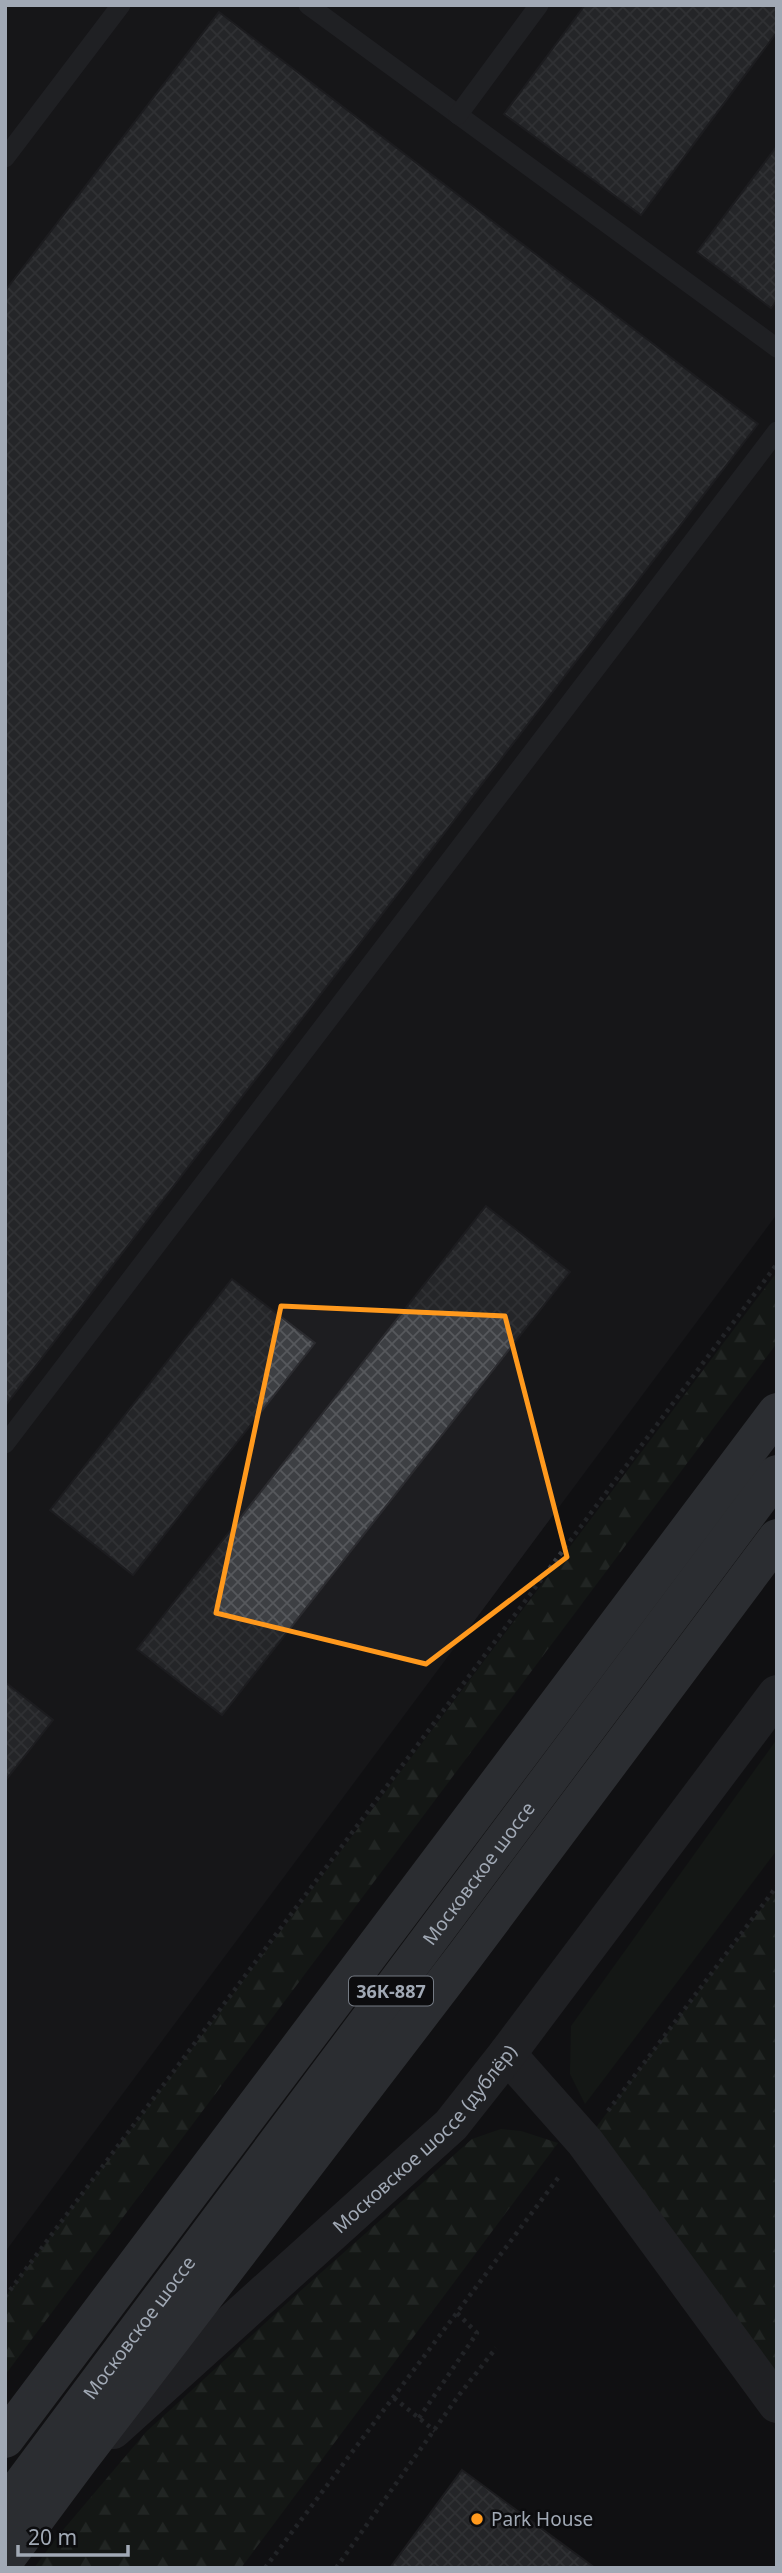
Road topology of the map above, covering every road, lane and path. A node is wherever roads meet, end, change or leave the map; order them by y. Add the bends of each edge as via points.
1 (121, 5) edge
2 (308, 5) edge
3 (540, 5) edge
4 (458, 115) junction
5 (5, 158) edge
6 (777, 348) edge
7 (777, 430) edge
8 (777, 1265) edge
9 (777, 1412) edge
10 (5, 1444) edge
11 (777, 1474) edge
12 (777, 1538) edge
13 (777, 1694) edge
14 (777, 1886) edge
15 (507, 2054) junction
16 (585, 2142) junction
17 (5, 2297) edge
18 (455, 2311) junction
19 (496, 2348) dead end
20 (394, 2398) junction
21 (777, 2404) edge
22 (419, 2418) junction
23 (435, 2431) junction
24 (5, 2439) edge
25 (80, 2459) junction
26 (5, 2507) edge
27 (5, 2522) edge
28 (5, 2560) edge
29 (265, 2568) edge
30 (336, 2568) edge

1 - 5 lane
2 - 4 lane
3 - 4 lane
4 - 6 lane
7 - 10 lane
8 - 17 path
9 - 24 main road, Московское шоссе / 36К-887
11 - 26 main road, Московское шоссе / 36К-887
12 - 25 main road, Московское шоссе / 36К-887
13 - 15 street, Московское шоссе (дублёр)
14 - 16 path
15 - 16 street
15 - 25 street, Московское шоссе (дублёр) via 451,2124
16 - 18 path
16 - 21 street
18 - 20 path
18 - 22 path via 477,2333
19 - 23 path
20 - 22 path
20 - 29 path
22 - 23 path
23 - 30 path
25 - 27 street, Московское шоссе (дублёр)
25 - 28 main road, Московское шоссе / 36К-887

